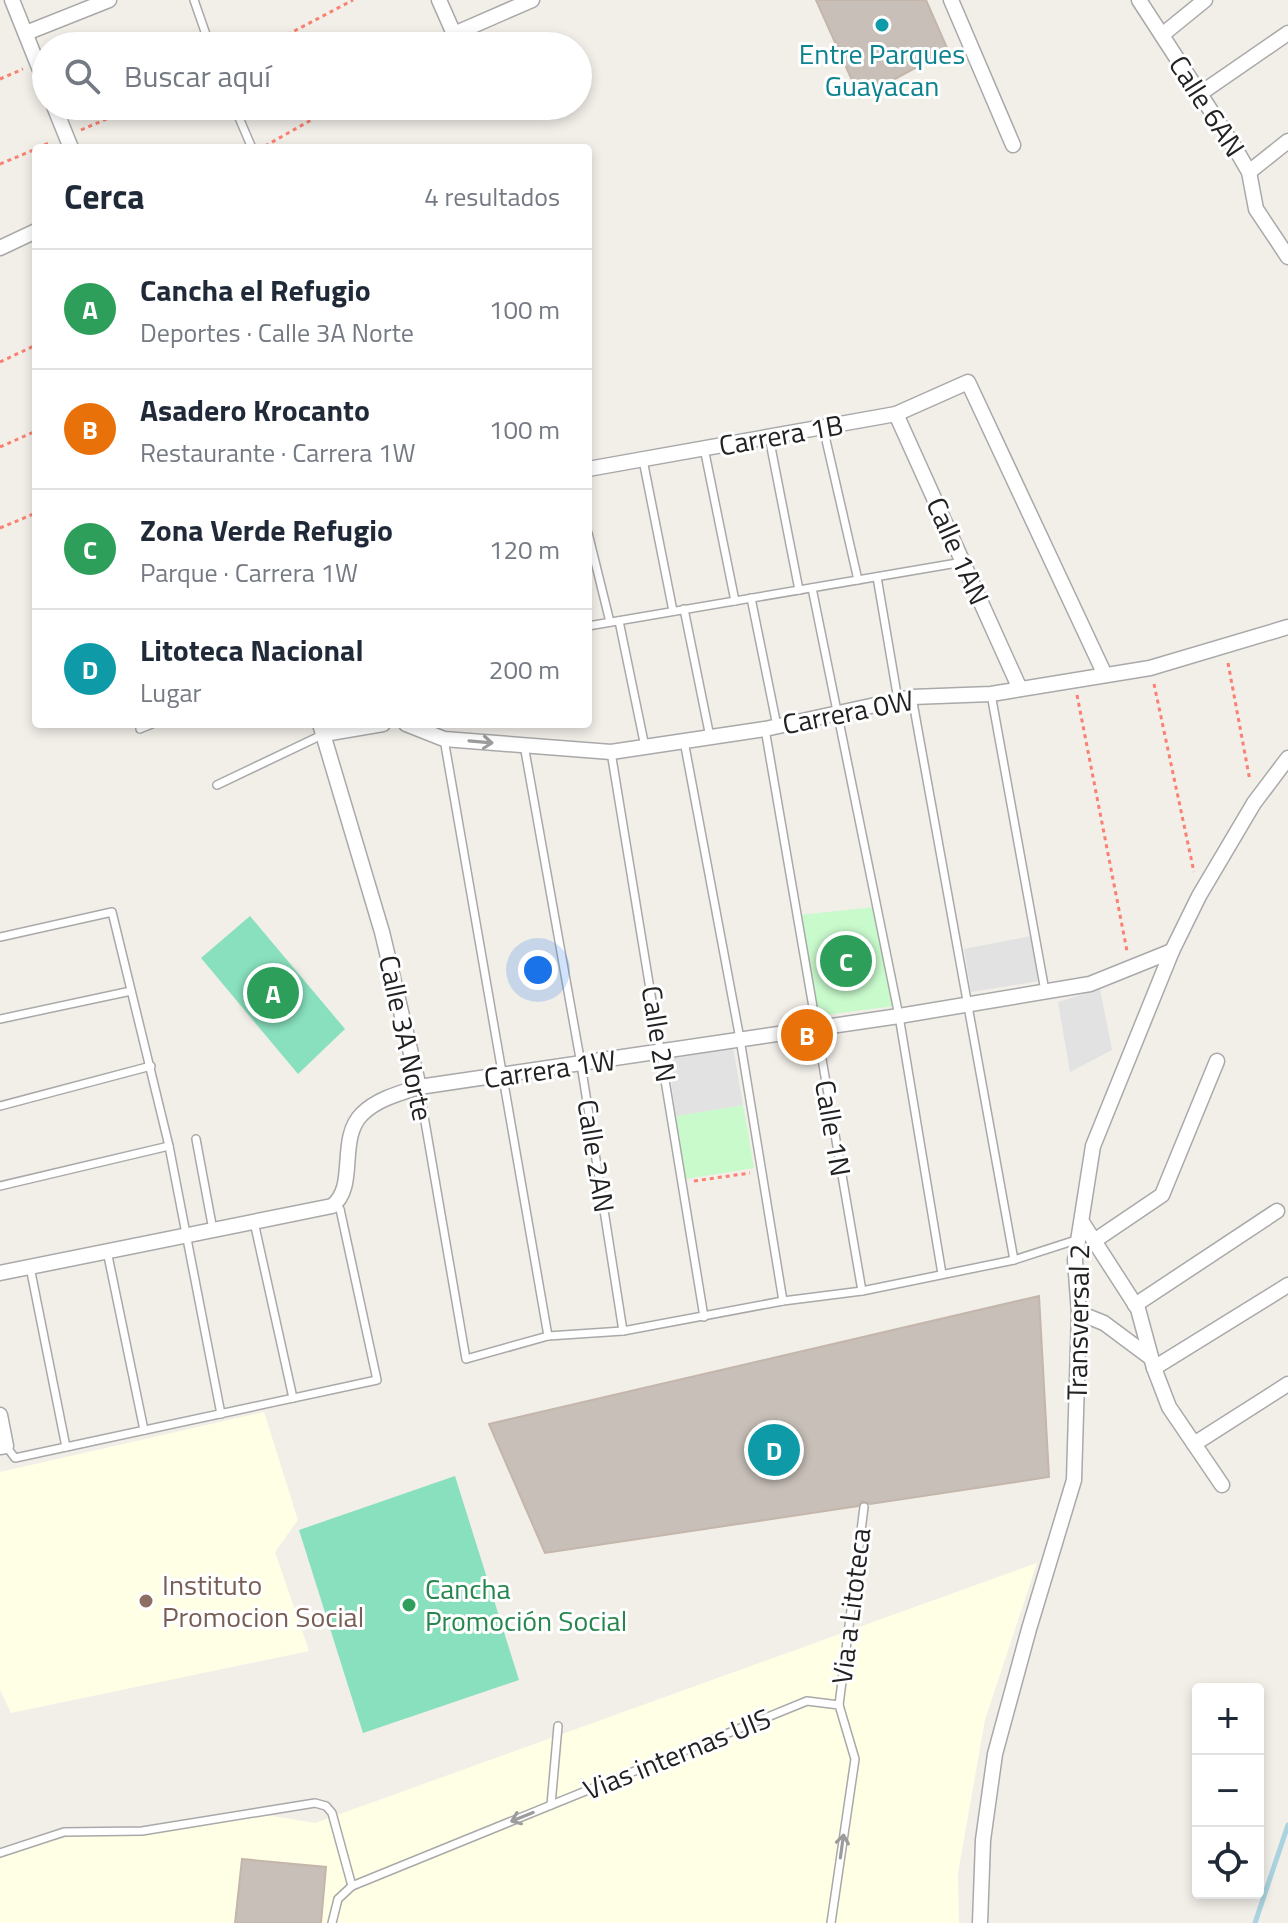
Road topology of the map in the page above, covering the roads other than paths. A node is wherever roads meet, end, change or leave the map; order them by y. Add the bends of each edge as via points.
1 (12, 0) edge
2 (109, 0) edge
3 (194, 0) edge
4 (439, 0) edge
5 (532, 0) edge
6 (951, 0) edge
7 (1139, 0) edge
8 (1205, 0) edge
9 (205, 32) edge
10 (453, 32) edge
11 (459, 32) edge
12 (26, 33) junction
13 (1288, 33) edge
14 (1162, 35) junction
15 (32, 48) edge
16 (1201, 93) junction
17 (60, 120) edge
18 (240, 120) edge
19 (1288, 141) edge
20 (69, 142) edge
21 (250, 144) edge
22 (1013, 145) dead end
23 (1249, 172) junction
24 (32, 233) edge
25 (0, 248) edge
26 (1288, 257) edge
27 (896, 414) junction
28 (823, 427) junction
29 (769, 437) junction
30 (704, 448) junction
31 (643, 459) junction
32 (592, 468) edge
33 (592, 547) edge
34 (963, 562) junction
35 (877, 577) junction
36 (858, 580) junction
37 (812, 588) junction
38 (799, 590) junction
39 (751, 598) junction
40 (735, 601) junction
41 (684, 609) junction
42 (673, 611) junction
43 (614, 621) junction
44 (592, 625) edge
45 (1288, 627) edge
46 (1105, 675) junction
47 (1020, 689) junction
48 (991, 694) junction
49 (905, 698) junction
50 (837, 712) junction
51 (416, 728) edge
52 (771, 728) junction
53 (322, 729) edge
54 (710, 737) junction
55 (444, 739) junction
56 (684, 741) junction
57 (524, 745) junction
58 (645, 747) junction
59 (611, 752) junction
60 (1288, 758) edge
61 (217, 785) dead end
62 (0, 937) edge
63 (1172, 951) junction
64 (131, 991) junction
65 (1045, 991) junction
66 (968, 1005) junction
67 (899, 1016) junction
68 (0, 1019) edge
69 (815, 1027) junction
70 (740, 1039) junction
71 (662, 1052) junction
72 (1217, 1061) dead end
73 (581, 1064) junction
74 (151, 1066) junction
75 (503, 1076) junction
76 (419, 1087) junction
77 (0, 1106) edge
78 (196, 1139) dead end
79 (169, 1146) junction
80 (0, 1186) edge
81 (332, 1206) junction
82 (1277, 1211) dead end
83 (254, 1222) junction
84 (213, 1230) junction
85 (187, 1235) junction
86 (1086, 1240) junction
87 (107, 1251) junction
88 (1014, 1260) junction
89 (30, 1267) junction
90 (1, 1271) edge
91 (942, 1274) junction
92 (1288, 1285) edge
93 (862, 1291) junction
94 (783, 1301) junction
95 (1135, 1305) junction
96 (1079, 1313) junction
97 (704, 1317) junction
98 (623, 1331) junction
99 (548, 1336) junction
100 (1153, 1363) junction
101 (1288, 1384) edge
102 (293, 1398) junction
103 (221, 1414) junction
104 (0, 1415) edge
105 (144, 1430) junction
106 (1194, 1444) junction
107 (3, 1447) edge
108 (66, 1447) junction
109 (1222, 1485) dead end
110 (864, 1507) dead end
111 (839, 1705) junction
112 (558, 1726) dead end
113 (551, 1805) junction
114 (0, 1853) edge
115 (352, 1886) junction
116 (332, 1923) edge
117 (831, 1923) edge
118 (980, 1923) edge

1 - 12 street
2 - 12 street
3 - 9 lane
4 - 10 street
5 - 11 street
6 - 22 street
7 - 14 street, Calle 6AN
8 - 14 street
12 - 15 street
13 - 16 street
14 - 16 street, Calle 6AN
16 - 23 street, Calle 6AN
17 - 20 street
18 - 21 lane
19 - 23 street
23 - 26 street, Calle 6AN via 1256,209
24 - 25 street
27 - 28 street, Carrera 1B
27 - 34 street, Calle 1AN
27 - 46 street, Carrera 1B via 968,382
28 - 29 street, Carrera 1B
28 - 36 lane
29 - 30 street, Carrera 1B
29 - 38 lane
30 - 31 street, Carrera 1B
30 - 40 lane
31 - 32 street, Carrera 1B
31 - 42 lane
33 - 43 lane
34 - 35 lane
34 - 47 street, Calle 1AN
35 - 36 lane
35 - 49 lane
36 - 37 lane
37 - 38 lane
37 - 50 lane
38 - 39 lane
39 - 40 lane
39 - 52 lane, Calle 1N
40 - 41 lane
41 - 42 lane
41 - 54 lane
42 - 43 lane
43 - 44 lane
43 - 58 lane
45 - 46 street, Carrera 0W via 1150,668
46 - 47 street, Carrera 0W
47 - 48 street, Carrera 0W
48 - 49 street, Carrera 0W
48 - 65 lane
49 - 50 street, Carrera 0W
49 - 66 lane
50 - 52 street, Carrera 0W
50 - 67 lane
51 - 55 street, Carrera 0W
52 - 54 street, Carrera 0W
52 - 69 lane, Calle 1N
53 - 61 lane
53 - 76 street, Calle 3A Norte via 382,932
54 - 56 street, Carrera 0W
55 -> 57 street, Carrera 0W
55 - 75 lane
56 - 58 street, Carrera 0W
56 - 70 lane
57 - 59 street, Carrera 0W
57 - 73 lane, Calle 2AN
58 - 59 street, Carrera 0W
59 - 71 lane, Calle 2N
60 - 63 street, Transversal 2 via 1254,803
62 - 64 lane via 112,912
63 - 65 street, Carrera 1W via 1090,984
63 - 86 street, Transversal 2 via 1093,1146 1082,1222
64 - 68 lane
64 - 74 lane
65 - 66 street, Carrera 1W
66 - 67 street, Carrera 1W
66 - 88 lane
67 - 69 street, Carrera 1W
67 - 91 lane
69 - 70 street, Carrera 1W
69 - 93 lane, Calle 1N
70 - 71 street, Carrera 1W
70 - 94 lane
71 - 73 street, Carrera 1W
71 - 97 lane, Calle 2N
72 - 86 street via 1162,1195
73 - 75 street, Carrera 1W
73 - 98 lane, Calle 2AN
74 - 77 lane
74 - 79 lane
75 - 76 street, Carrera 1W
75 - 99 lane
76 - 81 street, Carrera 1W via 377,1103 359,1117 350,1137 344,1191
76 - 99 lane, Calle 3A Norte via 466,1359
78 - 84 lane
79 - 80 lane
79 - 85 lane
81 - 83 street
81 - 102 lane via 340,1209 377,1380
82 - 95 street
83 - 84 street
83 - 102 lane
84 - 85 street
85 - 87 street
85 - 103 lane
86 - 88 lane
86 - 95 street
86 - 96 street, Transversal 2 via 1075,1260
87 - 89 street
87 - 105 lane
88 - 91 lane
89 - 90 street
89 - 108 lane
91 - 93 lane
92 - 100 street
93 - 94 lane
94 - 97 lane
95 - 100 street
96 - 100 street via 1104,1323
96 - 118 street, Transversal 2 via 1074,1480 995,1754 983,1840
97 - 98 lane
98 - 99 lane
100 - 106 street via 1169,1407
101 - 106 street
102 - 103 lane
103 - 105 lane
104 - 107 street
105 - 108 lane
106 - 109 street
107 - 108 lane via 15,1458
110 - 111 lane, Via a Litoteca
111 - 113 lane, Vias internas UIS via 807,1701
117 -> 111 lane via 855,1759
112 - 113 lane
113 -> 115 lane, Vias internas UIS
114 - 115 lane via 64,1832 142,1831 315,1803 332,1813
115 - 116 lane via 338,1899

